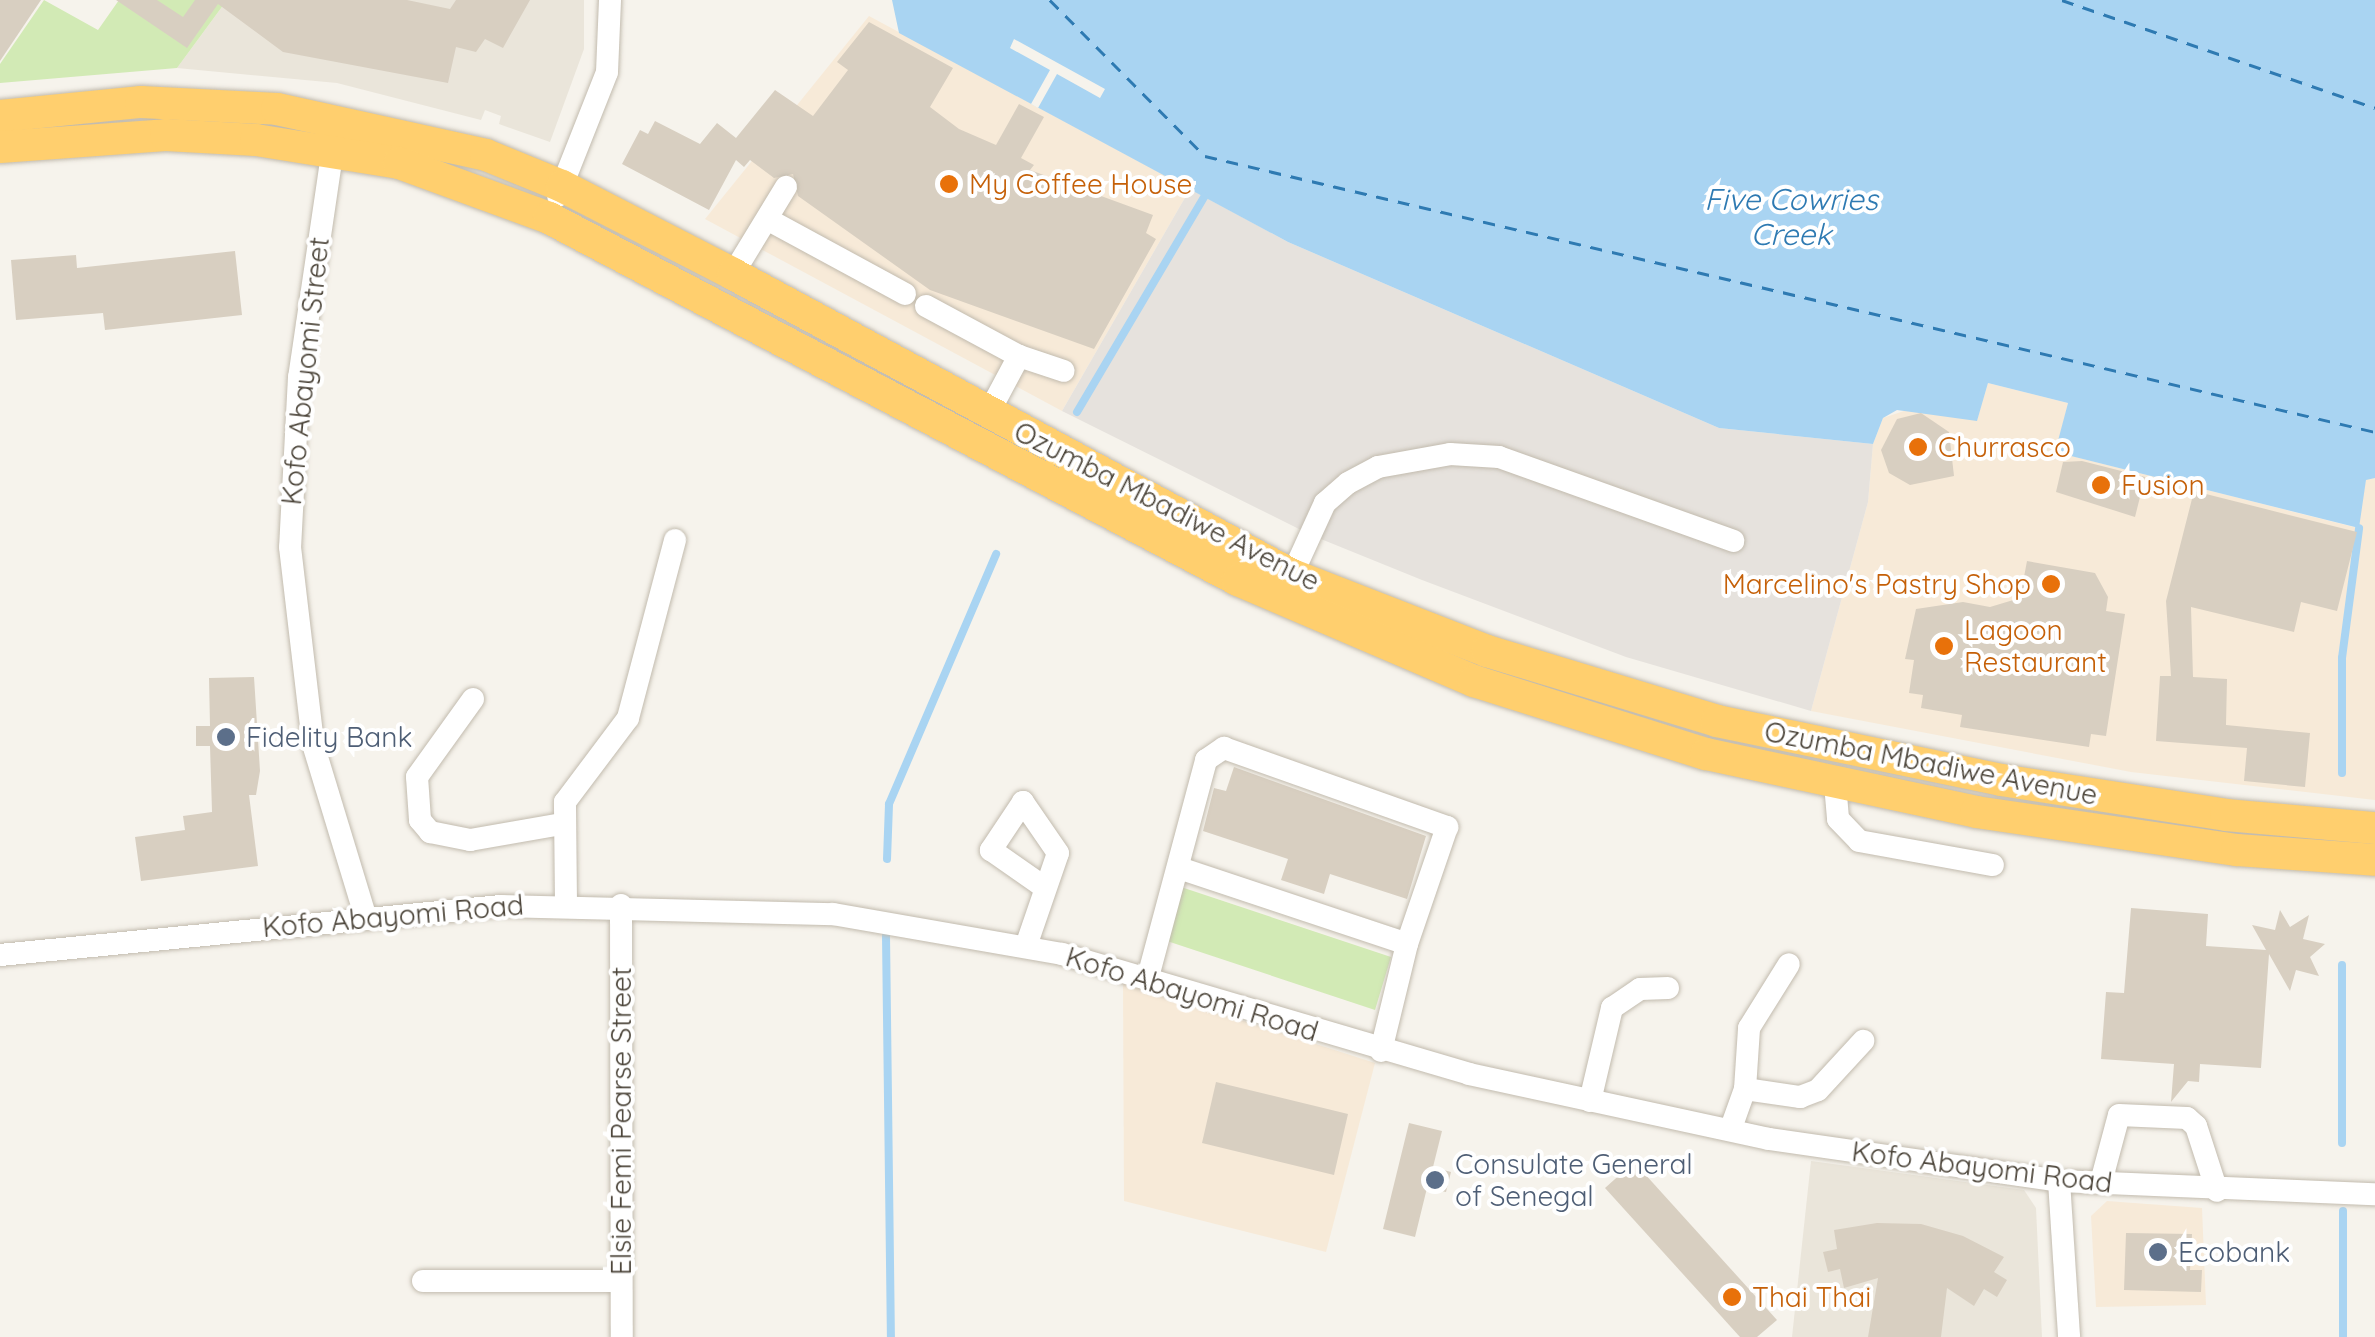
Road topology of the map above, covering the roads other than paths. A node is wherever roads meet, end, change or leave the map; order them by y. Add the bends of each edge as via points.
1 (610, 0) edge
2 (0, 116) edge
3 (335, 134) junction
4 (0, 147) edge
5 (562, 186) junction
6 (786, 187) dead end
7 (549, 218) junction
8 (766, 219) junction
9 (733, 274) junction
10 (1020, 356) junction
11 (1064, 371) dead end
12 (988, 414) junction
13 (675, 540) dead end
14 (1732, 541) dead end
15 (1292, 575) junction
16 (472, 699) dead end
17 (1835, 784) junction
18 (562, 824) junction
19 (2375, 828) edge
20 (2375, 860) edge
21 (1993, 865) dead end
22 (1179, 868) junction
23 (1044, 887) dead end
24 (566, 903) junction
25 (621, 905) junction
26 (366, 915) junction
27 (1407, 944) junction
28 (1026, 946) junction
29 (0, 955) edge
30 (1790, 964) dead end
31 (1148, 977) junction
32 (1668, 988) dead end
33 (1863, 1041) dead end
34 (1381, 1052) junction
35 (1744, 1089) junction
36 (1590, 1100) junction
37 (1731, 1128) junction
38 (2059, 1181) junction
39 (2101, 1182) junction
40 (2216, 1191) junction
41 (2375, 1194) edge
42 (423, 1281) dead end
43 (621, 1281) junction
44 (622, 1337) edge
45 (2070, 1337) edge

1 - 5 street via 607,72
2 - 3 highway, Ozumba Mbadiwe Avenue via 140,102
3 - 4 highway, Ozumba Mbadiwe Avenue via 166,135
3 - 5 highway, Ozumba Mbadiwe Avenue via 486,155
3 - 7 highway, Ozumba Mbadiwe Avenue
3 - 26 street, Kofo Abayomi Street via 299,377 290,547 313,744
5 - 7 street
5 - 9 highway, Ozumba Mbadiwe Avenue
6 - 8 street
7 - 17 highway, Ozumba Mbadiwe Avenue via 1334,626 1596,722
8 - 9 street
8 - 10 street
9 - 12 highway, Ozumba Mbadiwe Avenue
10 - 11 street
10 - 12 street
12 - 15 highway, Ozumba Mbadiwe Avenue
13 - 18 street via 628,718 576,781
14 - 15 street via 1499,457 1450,454 1378,467 1348,483 1325,503
15 - 19 highway, Ozumba Mbadiwe Avenue via 1572,681 1717,721 2108,798
16 - 18 street via 417,777 420,820 430,832 470,840
17 - 20 highway, Ozumba Mbadiwe Avenue via 2119,836
17 - 21 street via 1838,819 1859,841
18 - 24 street
22 - 27 street
22 - 27 street via 1206,760 1224,748 1447,826
22 - 31 street
23 - 28 street
24 - 25 street, Kofo Abayomi Road
24 - 26 street, Kofo Abayomi Road
25 - 28 street, Kofo Abayomi Road via 833,914
25 - 43 street, Elsie Femi Pearse Street
26 - 29 street, Kofo Abayomi Road
27 - 34 street
28 - 31 street, Kofo Abayomi Road
30 - 35 street via 1749,1028
31 - 34 street, Kofo Abayomi Road
32 - 36 street via 1640,989 1612,1008
33 - 35 street via 1818,1090 1800,1098
34 - 36 street, Kofo Abayomi Road
35 - 37 street
36 - 37 street, Kofo Abayomi Road
37 - 38 street, Kofo Abayomi Road
38 - 39 street, Kofo Abayomi Road
38 - 45 street
39 - 40 street, Kofo Abayomi Road
39 - 40 street via 2119,1115 2188,1118
40 - 41 street, Kofo Abayomi Road
42 - 43 street
43 - 44 street, Elsie Femi Pearse Street

